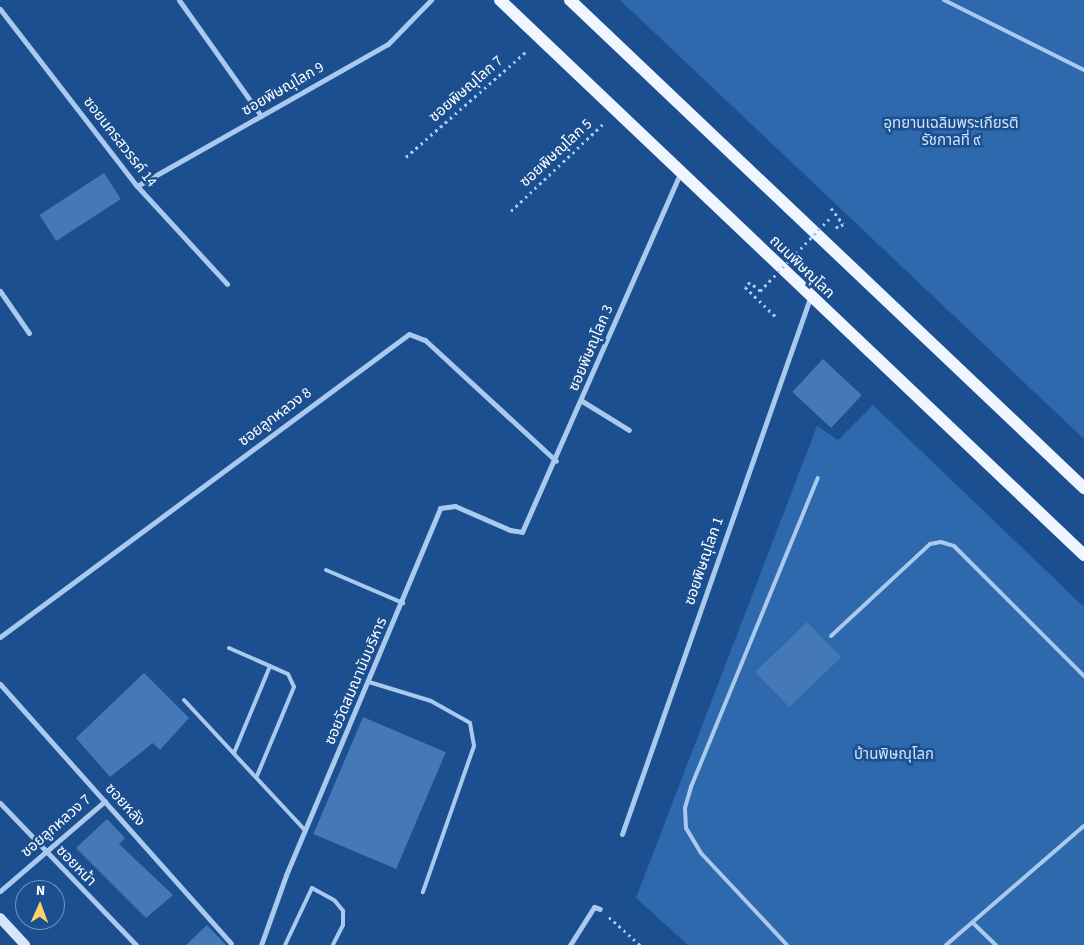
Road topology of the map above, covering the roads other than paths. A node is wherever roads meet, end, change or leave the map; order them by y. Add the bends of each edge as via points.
1 (179, 0) edge
2 (431, 0) edge
3 (500, 0) edge
4 (570, 0) edge
5 (944, 0) edge
6 (0, 9) edge
7 (1084, 70) edge
8 (261, 116) junction
9 (680, 172) junction
10 (137, 186) junction
11 (227, 284) dead end
12 (0, 290) edge
13 (810, 297) junction
14 (28, 333) dead end
15 (582, 401) junction
16 (629, 430) dead end
17 (556, 461) junction
18 (818, 478) dead end
19 (1084, 488) edge
20 (522, 532) joint
21 (1084, 555) edge
22 (326, 570) dead end
23 (403, 603) junction
24 (831, 636) dead end
25 (0, 637) edge
26 (229, 648) dead end
27 (270, 666) junction
28 (1084, 676) edge
29 (369, 682) junction
30 (0, 684) edge
31 (184, 700) dead end
32 (234, 753) junction
33 (257, 776) junction
34 (105, 800) junction
35 (0, 804) edge
36 (1084, 826) edge
37 (306, 830) junction
38 (622, 834) dead end
39 (45, 852) junction
40 (0, 891) edge
41 (423, 892) dead end
42 (600, 909) road end
43 (0, 918) edge
44 (973, 923) junction
45 (231, 942) dead end
46 (25, 945) edge
47 (136, 945) edge
48 (261, 945) edge
49 (285, 945) edge
50 (333, 945) edge
51 (570, 945) edge
52 (787, 945) edge
53 (946, 945) edge
54 (996, 945) edge

1 - 8 street
2 - 8 street, ซอยพิษณุโลก 9 via 388,44
3 - 9 main road, ถนนพิษณุโลก
4 - 19 main road
5 - 7 lane
6 - 10 street, ซอยนครสวรรค์ 14
8 - 10 street, ซอยพิษณุโลก 9
9 - 13 main road, ถนนพิษณุโลก
9 - 15 street, ซอยพิษณุโลก 3
10 - 11 street, ซอยนครสวรรค์ 14
12 - 14 street
13 - 21 main road, ถนนพิษณุโลก
13 - 38 street, ซอยพิษณุโลก 1
15 - 16 street
15 - 17 street, ซอยพิษณุโลก 3
17 - 20 street, ซอยพิษณุโลก 3
17 - 25 street, ซอยลูกหลวง 8 via 425,340 409,334
18 - 52 lane via 685,808 686,828 701,852
20 - 23 street, ซอยวัดสมณานัมบริหาร via 455,506 440,508
22 - 23 lane
23 - 29 street, ซอยวัดสมณานัมบริหาร
24 - 28 lane via 930,544 942,542 954,546
26 - 27 lane
27 - 32 lane
27 - 33 lane via 288,674 294,687
29 - 37 street, ซอยวัดสมณานัมบริหาร
29 - 41 lane via 431,701 470,723 474,746
30 - 34 street, ซอยหลัง
31 - 32 lane
32 - 33 lane
33 - 37 lane
34 - 39 street, ซอยลูกหลวง 7
34 - 45 street, ซอยหลัง
35 - 39 street, ซอยหน้า
36 - 44 lane
37 - 48 street, ซอยวัดสมณานัมบริหาร
39 - 40 street, ซอยลูกหลวง 7
39 - 47 street, ซอยหน้า
42 - 51 street via 594,907
43 - 46 street
44 - 53 lane
44 - 54 lane
49 - 50 lane via 312,888 335,901 343,911 343,925

